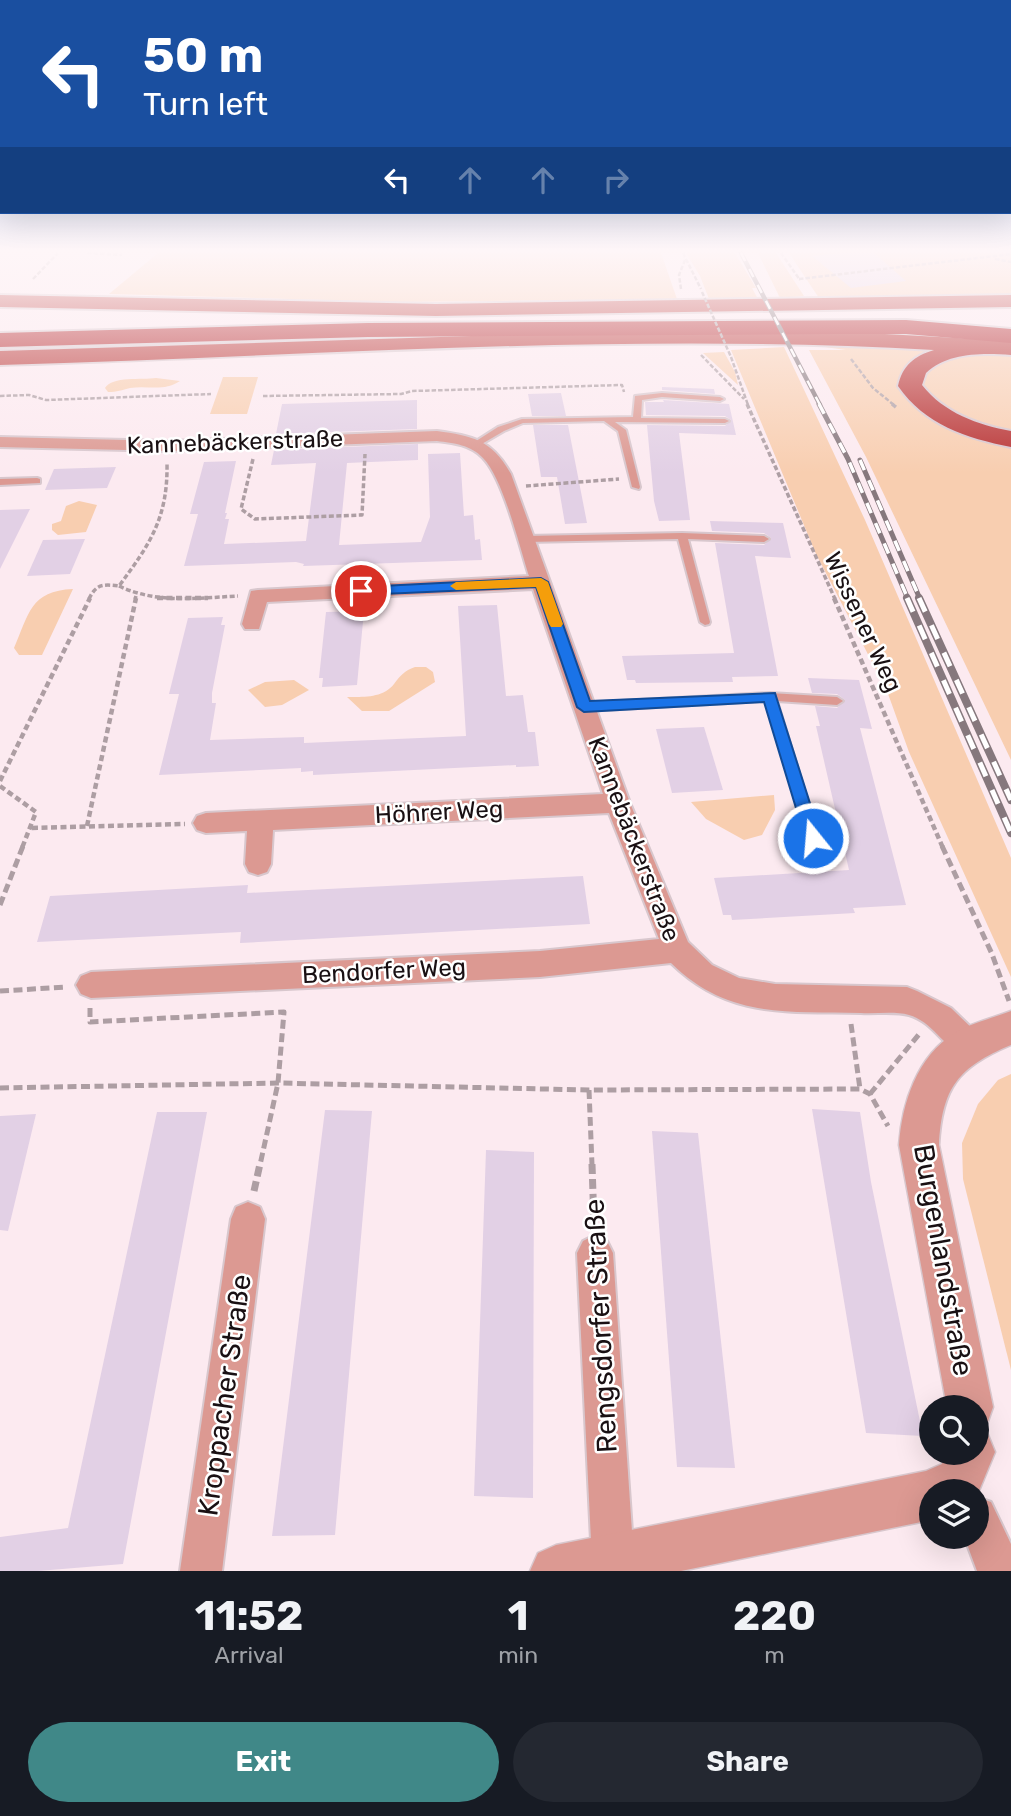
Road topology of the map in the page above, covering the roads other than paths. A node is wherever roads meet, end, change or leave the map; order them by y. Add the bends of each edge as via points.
1 (1011, 336) edge
2 (537, 339) junction
3 (23, 340) junction
4 (0, 341) edge
5 (1011, 349) edge
6 (0, 358) edge
7 (720, 399) dead end
8 (606, 419) junction
9 (634, 420) junction
10 (725, 421) dead end
11 (1011, 439) edge
12 (477, 443) junction
13 (3, 446) edge
14 (37, 481) dead end
15 (0, 482) edge
16 (635, 483) road end
17 (682, 536) junction
18 (526, 539) junction
19 (764, 539) dead end
20 (541, 582) junction
21 (705, 622) dead end
22 (252, 624) dead end
23 (770, 697) junction
24 (837, 701) dead end
25 (584, 707) junction
26 (618, 803) junction
27 (261, 820) junction
28 (206, 823) road end
29 (813, 838) dead end
30 (258, 864) dead end
31 (677, 950) junction
32 (91, 985) road end
33 (1011, 1028) edge
34 (968, 1045) junction
35 (248, 1219) road end
36 (595, 1253) road end
37 (968, 1395) edge
38 (919, 1496) edge
39 (989, 1546) edge
40 (612, 1562) junction
41 (201, 1571) edge
42 (556, 1571) edge
43 (999, 1571) edge

1 - 3 highway via 906,327 836,327 368,330
2 - 3 highway
2 - 5 highway via 869,339
2 - 6 highway
3 - 4 highway
5 - 11 highway via 940,355 920,363 910,386 926,405 957,424
7 - 9 lane via 638,398
8 - 9 lane
8 - 12 lane via 522,421
8 - 16 lane via 622,430
9 - 10 lane
12 - 13 street, Kannebäckerstraße via 437,436
12 - 18 street, Kannebäckerstraße via 500,467
14 - 15 lane
17 - 18 lane
17 - 19 lane
17 - 21 lane
18 - 20 street, Kannebäckerstraße
20 - 22 street via 258,596
20 - 25 street, Kannebäckerstraße
23 - 24 lane
23 - 25 lane
23 - 29 lane
25 - 26 street, Kannebäckerstraße
26 - 27 street, Höhrer Weg
26 - 31 street, Kannebäckerstraße
27 - 28 street, Höhrer Weg
27 - 30 street
31 - 32 street, Bendorfer Weg via 540,964
31 - 34 street, Kannebäckerstraße via 702,974 735,991 925,1006 941,1015
33 - 34 street
34 - 37 street, Burgenlandstraße via 938,1073 921,1114 919,1145
35 - 41 street, Kroppacher Straße
36 - 40 street, Rengsdorfer Straße
38 - 40 street
39 - 43 street
40 - 42 street

